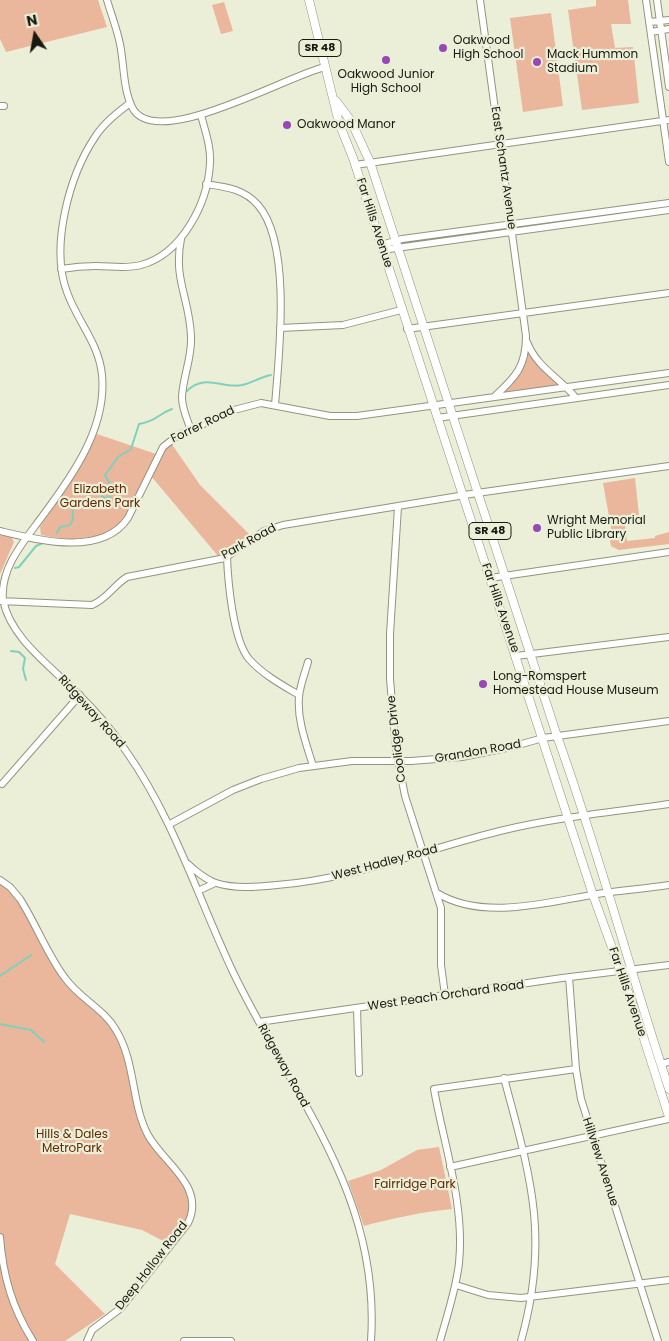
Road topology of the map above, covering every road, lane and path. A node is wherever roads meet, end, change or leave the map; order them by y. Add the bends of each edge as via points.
1 (107, 0) edge
2 (309, 0) edge
3 (480, 0) edge
4 (646, 0) edge
5 (657, 0) edge
6 (669, 20) edge
7 (660, 21) junction
8 (650, 22) junction
9 (669, 29) edge
10 (661, 30) junction
11 (651, 32) junction
12 (325, 67) junction
13 (669, 87) edge
14 (334, 97) junction
15 (130, 104) junction
16 (201, 115) junction
17 (666, 120) edge
18 (500, 144) junction
19 (370, 162) junction
20 (669, 162) edge
21 (355, 165) junction
22 (206, 184) junction
23 (669, 202) edge
24 (669, 210) edge
25 (512, 228) junction
26 (181, 238) junction
27 (396, 244) junction
28 (381, 248) junction
29 (61, 269) junction
30 (669, 293) edge
31 (401, 310) junction
32 (522, 314) junction
33 (424, 327) junction
34 (280, 328) junction
35 (407, 329) junction
36 (526, 336) junction
37 (669, 372) edge
38 (669, 385) edge
39 (567, 386) junction
40 (495, 396) junction
41 (576, 398) junction
42 (449, 404) junction
43 (275, 405) junction
44 (433, 406) junction
45 (452, 416) junction
46 (437, 418) junction
47 (191, 430) junction
48 (669, 466) edge
49 (477, 493) junction
50 (463, 496) junction
51 (398, 507) junction
52 (0, 531) edge
53 (25, 537) junction
54 (669, 552) edge
55 (226, 557) junction
56 (505, 576) junction
57 (490, 578) junction
58 (2, 601) edge
59 (669, 636) edge
60 (516, 656) junction
61 (532, 656) junction
62 (308, 662) dead end
63 (80, 695) junction
64 (299, 695) junction
65 (669, 721) edge
66 (557, 736) junction
67 (542, 738) junction
68 (397, 761) junction
69 (313, 766) junction
70 (2, 784) dead end
71 (669, 804) edge
72 (586, 816) junction
73 (569, 818) junction
74 (170, 824) junction
75 (424, 854) junction
76 (187, 863) junction
77 (0, 880) edge
78 (215, 883) junction
79 (669, 885) edge
80 (198, 891) junction
81 (437, 893) junction
82 (610, 893) junction
83 (593, 895) junction
84 (458, 903) junction
85 (442, 910) junction
86 (669, 966) edge
87 (636, 970) junction
88 (620, 971) junction
89 (569, 977) junction
90 (445, 995) junction
91 (357, 1008) junction
92 (259, 1022) junction
93 (669, 1062) edge
94 (660, 1064) junction
95 (576, 1069) junction
96 (359, 1072) dead end
97 (504, 1078) junction
98 (669, 1089) edge
99 (669, 1118) edge
100 (592, 1137) junction
101 (524, 1151) junction
102 (450, 1167) junction
103 (0, 1237) edge
104 (669, 1280) edge
105 (639, 1284) junction
106 (456, 1285) junction
107 (532, 1298) junction
108 (33, 1341) edge
109 (86, 1341) edge
110 (184, 1341) edge
111 (231, 1341) edge
112 (371, 1341) edge
113 (440, 1341) edge
114 (521, 1341) edge
115 (658, 1341) edge

1 - 15 street via 119,39
2 - 12 main road, Far Hills Avenue / SR 48
3 - 18 street, East Schantz Avenue
4 - 8 street
5 - 7 street
6 - 7 street
7 - 8 street
7 - 10 street
8 - 11 street
9 - 10 street
10 - 11 street
10 - 13 street
11 - 17 street
12 - 14 main road, Far Hills Avenue / SR 48
12 - 16 street
14 - 19 main road, Far Hills Avenue / SR 48 via 351,121
14 - 21 main road, Far Hills Avenue / SR 48 via 339,124
15 - 16 street via 136,114 151,122
15 - 29 street, Ridgeway Road via 110,119 94,138 78,172 61,234
16 - 22 street via 210,153
17 - 18 street
17 - 20 street
18 - 19 street
18 - 25 street, East Schantz Avenue
19 - 21 street
19 - 27 main road, Far Hills Avenue / SR 48
21 - 28 main road, Far Hills Avenue / SR 48
22 - 26 street via 200,203
22 - 34 street via 244,193 267,218 278,266
23 - 25 street
24 - 25 street
25 - 27 street
25 - 32 street, East Schantz Avenue
26 - 29 street via 166,252 141,265
26 - 47 street via 178,272 188,309 191,337 182,397
27 - 28 street
27 - 33 main road, Far Hills Avenue / SR 48
28 - 31 main road, Far Hills Avenue / SR 48
29 - 53 street, Ridgeway Road via 67,293 98,355 102,401 90,440 71,474
30 - 32 street
31 - 34 street via 342,326
31 - 35 main road, Far Hills Avenue / SR 48
32 - 33 street
32 - 36 street, East Schantz Avenue
33 - 35 street
33 - 42 main road, Far Hills Avenue / SR 48
34 - 43 street
35 - 44 main road, Far Hills Avenue / SR 48
36 - 39 street, East Schantz Avenue via 541,366
36 - 40 street, East Schantz Avenue via 518,373
37 - 39 street, Forrer Road
38 - 41 street
39 - 40 street, Forrer Road
39 - 41 street, East Schantz Avenue
40 - 42 street, Forrer Road
41 - 45 street
42 - 44 street, Forrer Road
42 - 45 main road, Far Hills Avenue / SR 48
43 - 44 street, Forrer Road via 344,417
43 - 47 street, Forrer Road via 247,405
44 - 46 main road, Far Hills Avenue / SR 48
45 - 46 street
45 - 49 main road, Far Hills Avenue / SR 48
46 - 50 main road, Far Hills Avenue / SR 48
47 - 53 street, Forrer Road via 176,436 163,447 119,530 106,536 72,542
48 - 49 street, Park Road
49 - 50 street, Park Road
49 - 56 main road, Far Hills Avenue / SR 48
50 - 51 street, Park Road
50 - 57 main road, Far Hills Avenue / SR 48
51 - 55 street, Park Road via 273,527
51 - 68 street, Coolidge Drive via 390,634
52 - 53 street, Forrer Road
53 - 58 street, Ridgeway Road via 6,571
54 - 56 street
55 - 58 street, Park Road via 135,574 122,580 104,599 92,605
55 - 64 street via 235,623 244,652 254,665
56 - 57 street
56 - 61 main road, Far Hills Avenue / SR 48
57 - 60 main road, Far Hills Avenue / SR 48
58 - 63 street, Ridgeway Road via 10,620 30,648
59 - 61 street
60 - 61 street
60 - 67 main road, Far Hills Avenue / SR 48
61 - 66 main road, Far Hills Avenue / SR 48
62 - 64 street
63 - 70 street
63 - 74 street, Ridgeway Road via 126,750
64 - 69 street via 301,724
65 - 66 street, Grandon Road
66 - 67 street, Grandon Road
66 - 72 main road, Far Hills Avenue / SR 48
67 - 68 street, Grandon Road via 462,757
67 - 73 main road, Far Hills Avenue / SR 48
68 - 69 street, Grandon Road via 352,761
68 - 75 street, Coolidge Drive
69 - 74 street, Grandon Road via 280,772 242,786
71 - 72 street, West Hadley Road
72 - 73 street, West Hadley Road
72 - 82 main road, Far Hills Avenue / SR 48
73 - 75 street, West Hadley Road via 498,832
73 - 83 main road, Far Hills Avenue / SR 48
74 - 76 street, Ridgeway Road
75 - 78 street, West Hadley Road via 306,882 250,887
75 - 81 street, Coolidge Drive
76 - 78 street, West Hadley Road
76 - 80 street, Ridgeway Road
77 - 109 street, Deep Hollow Road via 20,899 65,979 115,1027 128,1056 144,1127 154,1145 184,1180 192,1200 191,1216 183,1229 120,1308 92,1330
78 - 80 street
79 - 82 street
80 - 92 street, Ridgeway Road
81 - 84 street
81 - 85 street, Coolidge Drive
82 - 83 street
82 - 87 main road, Far Hills Avenue / SR 48
83 - 84 street via 510,906
83 - 88 main road, Far Hills Avenue / SR 48
84 - 85 street
85 - 90 street, Coolidge Drive via 441,966
86 - 87 street, West Peach Orchard Road
87 - 88 street, West Peach Orchard Road
87 - 94 main road, Far Hills Avenue / SR 48
88 - 89 street, West Peach Orchard Road
88 - 99 main road, Far Hills Avenue / SR 48
89 - 90 street, West Peach Orchard Road
89 - 95 street, Hillview Avenue
90 - 91 street, West Peach Orchard Road
91 - 92 street, West Peach Orchard Road
91 - 96 street
92 - 112 street, Ridgeway Road via 326,1143 350,1195 368,1264
93 - 94 street
94 - 98 main road, Far Hills Avenue / SR 48
95 - 97 street
95 - 100 street, Hillview Avenue
97 - 101 street
97 - 102 street via 434,1089
99 - 100 street
100 - 101 street
100 - 105 street, Hillview Avenue
101 - 102 street
101 - 107 street via 532,1184 537,1237
102 - 106 street via 460,1224
103 - 108 street via 6,1285
104 - 105 street
105 - 107 street
105 - 115 street, Hillview Avenue
106 - 107 street via 488,1295
106 - 113 street
107 - 114 street
110 - 111 street

